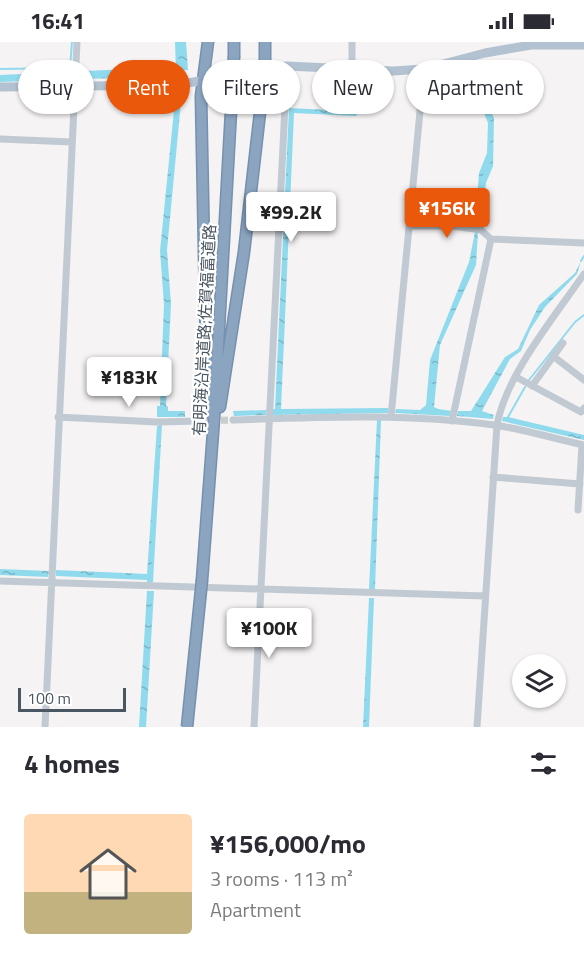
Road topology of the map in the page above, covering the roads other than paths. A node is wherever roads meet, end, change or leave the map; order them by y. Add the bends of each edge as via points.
1 (77, 42) edge
2 (208, 42) edge
3 (234, 42) edge
4 (265, 42) edge
5 (352, 42) edge
6 (584, 45) edge
7 (76, 60) edge
8 (205, 60) edge
9 (266, 60) edge
10 (352, 60) edge
11 (458, 60) edge
12 (202, 80) edge
13 (94, 84) edge
14 (18, 86) edge
15 (0, 87) edge
16 (73, 114) edge
17 (203, 114) edge
18 (261, 114) edge
19 (285, 114) edge
20 (420, 114) edge
21 (0, 139) edge
22 (72, 142) junction
23 (410, 226) junction
24 (491, 239) junction
25 (584, 243) edge
26 (584, 274) edge
27 (563, 343) dead end
28 (553, 356) junction
29 (516, 377) junction
30 (584, 380) edge
31 (532, 386) junction
32 (584, 408) edge
33 (58, 417) junction
34 (391, 417) junction
35 (270, 418) junction
36 (214, 419) junction
37 (233, 420) tunnel mouth
38 (200, 421) tunnel mouth
39 (452, 421) junction
40 (497, 425) junction
41 (583, 445) edge
42 (493, 477) junction
43 (580, 484) junction
44 (578, 510) dead end
45 (0, 581) edge
46 (52, 581) junction
47 (260, 590) junction
48 (485, 596) junction
49 (45, 727) edge
50 (188, 727) edge
51 (254, 727) edge
52 (477, 727) edge

1 - 7 street
2 - 8 highway
3 - 36 highway, 有明海沿岸道路;佐賀福富道路, bridge
4 - 9 highway
5 - 10 street
6 - 11 main road via 531,45
12 - 13 main road via 148,87
14 - 15 main road
16 - 22 street
17 - 36 highway via 207,404
18 - 36 highway via 222,403
19 - 35 street
20 - 23 street
21 - 22 street
22 - 33 street
23 - 24 street via 481,230
23 - 34 street
24 - 25 street
24 - 39 street
26 - 29 street
27 - 28 street
28 - 30 street
28 - 31 street
29 - 31 street
29 - 40 street
31 - 32 street via 581,412
33 - 38 street
33 - 46 street
34 - 35 street
34 - 39 street
35 - 37 street
35 - 47 street
36 - 50 highway, 有明海沿岸道路;佐賀福富道路, bridge
39 - 40 street
40 - 41 street
40 - 42 street
41 - 43 street
42 - 43 street
42 - 48 street
43 - 44 street
45 - 46 street
46 - 47 street
46 - 49 street
47 - 48 street
47 - 51 street
48 - 52 street

